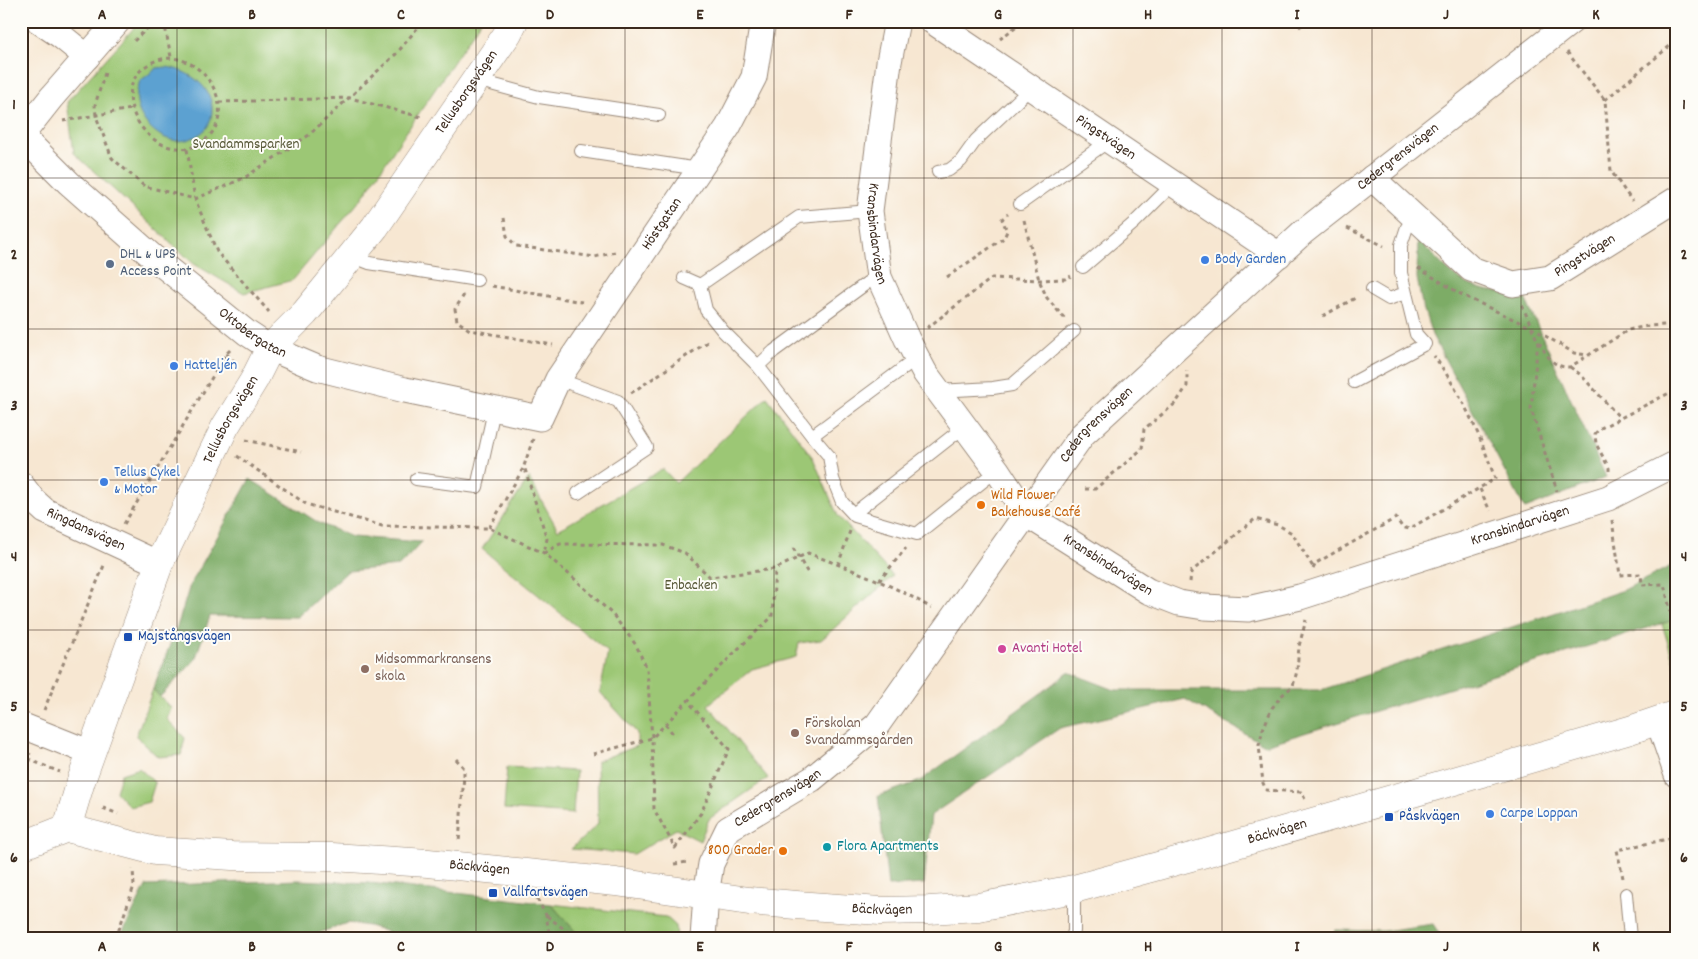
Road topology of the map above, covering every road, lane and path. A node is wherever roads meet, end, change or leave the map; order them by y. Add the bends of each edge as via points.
1 (39, 21) edge
2 (118, 21) edge
3 (155, 21) edge
4 (164, 21) edge
5 (423, 21) edge
6 (514, 21) edge
7 (763, 21) edge
8 (897, 21) edge
9 (932, 21) edge
10 (1022, 21) edge
11 (1307, 21) edge
12 (1299, 27) dead end
13 (1563, 28) edge
14 (1677, 40) edge
15 (133, 42) dead end
16 (994, 44) dead end
17 (87, 56) junction
18 (170, 57) junction
19 (110, 67) dead end
20 (476, 80) junction
21 (1031, 88) junction
22 (350, 98) junction
23 (1605, 100) junction
24 (219, 102) junction
25 (131, 109) junction
26 (659, 115) dead end
27 (96, 116) junction
28 (426, 118) dead end
29 (70, 120) dead end
30 (22, 136) edge
31 (1110, 140) junction
32 (187, 149) junction
33 (580, 152) dead end
34 (700, 170) junction
35 (938, 172) dead end
36 (1372, 178) junction
37 (1174, 184) junction
38 (1622, 188) dead end
39 (194, 198) junction
40 (1677, 199) edge
41 (1020, 204) junction
42 (870, 211) junction
43 (504, 218) dead end
44 (1346, 227) dead end
45 (1408, 227) dead end
46 (1279, 255) junction
47 (351, 256) junction
48 (1401, 256) junction
49 (637, 262) junction
50 (1083, 268) joint
51 (879, 277) junction
52 (947, 277) dead end
53 (684, 278) dead end
54 (477, 280) junction
55 (1039, 280) junction
56 (1513, 284) junction
57 (700, 285) junction
58 (1372, 289) dead end
59 (1405, 293) junction
60 (589, 303) dead end
61 (269, 312) dead end
62 (1677, 324) edge
63 (1532, 328) junction
64 (723, 331) junction
65 (1074, 331) joint
66 (1538, 342) junction
67 (1425, 344) junction
68 (270, 348) junction
69 (912, 349) junction
70 (578, 350) junction
71 (226, 354) dead end
72 (1587, 355) junction
73 (758, 366) junction
74 (1188, 366) dead end
75 (1570, 366) junction
76 (558, 379) junction
77 (1354, 382) dead end
78 (1677, 389) edge
79 (938, 391) junction
80 (618, 402) junction
81 (494, 410) junction
82 (540, 418) junction
83 (1620, 418) junction
84 (964, 427) junction
85 (248, 432) dead end
86 (812, 436) junction
87 (240, 447) dead end
88 (301, 452) dead end
89 (236, 455) junction
90 (232, 463) dead end
91 (1677, 463) edge
92 (524, 466) junction
93 (996, 470) junction
94 (416, 479) dead end
95 (21, 484) edge
96 (1085, 488) dead end
97 (578, 494) dead end
98 (1608, 498) junction
99 (1565, 513) junction
100 (1026, 514) junction
101 (855, 516) junction
102 (489, 528) junction
103 (917, 534) junction
104 (114, 542) junction
105 (793, 548) dead end
106 (544, 553) junction
107 (798, 558) junction
108 (159, 564) junction
109 (838, 564) junction
110 (775, 569) junction
111 (809, 575) dead end
112 (879, 581) junction
113 (1187, 604) junction
114 (1306, 619) dead end
115 (950, 621) junction
116 (1677, 638) edge
117 (59, 677) dead end
118 (688, 701) junction
119 (1668, 717) edge
120 (665, 724) junction
121 (21, 725) edge
122 (675, 736) dead end
123 (652, 738) junction
124 (91, 753) junction
125 (593, 754) dead end
126 (456, 759) dead end
127 (1677, 775) edge
128 (100, 801) dead end
129 (102, 808) dead end
130 (1310, 823) junction
131 (67, 828) junction
132 (1677, 837) edge
133 (21, 846) edge
134 (459, 850) dead end
135 (133, 861) dead end
136 (1074, 889) junction
137 (1626, 894) joint
138 (706, 895) junction
139 (536, 898) dead end
140 (546, 915) junction
141 (116, 938) edge
142 (550, 938) edge
143 (576, 938) edge
144 (703, 938) edge
145 (1072, 938) edge
146 (1630, 938) edge

1 - 17 street
2 - 17 street
3 - 15 path
4 - 18 path
5 - 22 path via 397,53
6 - 20 street, Tellusborgsvägen
7 - 34 street, Höstgatan via 754,76 728,127
8 - 42 street, Kransbindarvägen
9 - 21 street, Pingstvägen
10 - 16 path
11 - 12 path
13 - 23 path
13 - 36 street, Cedergrensvägen
14 - 23 path
17 - 30 street
18 - 24 path via 196,67 210,80
18 - 25 path via 146,67 136,76
19 - 27 path via 95,105
20 - 26 lane via 539,97
20 - 47 street, Tellusborgsvägen via 375,227
21 - 31 street, Pingstvägen
21 - 35 lane via 976,140 961,162 949,170
22 - 24 path
22 - 28 path
22 - 39 path via 309,135 244,178
23 - 38 path via 1610,171
24 - 32 path via 219,117 214,127 207,137
25 - 27 path
25 - 32 path via 140,127 151,138 165,146
27 - 29 path
27 - 39 path via 112,158 144,186
30 - 68 street, Oktobergatan via 69,183 154,258
31 - 37 street, Pingstvägen
31 - 41 lane
32 - 39 path
33 - 34 lane
34 - 49 street, Höstgatan
36 - 46 street, Cedergrensvägen
36 - 56 street, Pingstvägen via 1471,269
37 - 46 street, Pingstvägen
37 - 50 lane
39 - 61 path via 217,252
40 - 56 street, Pingstvägen via 1550,278
41 - 52 path via 1002,219 1008,231 1004,238
41 - 55 path
42 - 51 street, Kransbindarvägen
42 - 57 lane via 799,217
43 - 49 path via 508,236 516,246 595,257 622,251
44 - 48 path
45 - 48 lane via 1401,245
46 - 100 street, Cedergrensvägen via 1083,434
47 - 54 lane via 369,263
47 - 68 street, Tellusborgsvägen via 305,313
48 - 59 lane
48 - 63 path via 1464,296
49 - 70 street, Höstgatan
50 - 55 path via 1066,279
51 - 69 street, Kransbindarvägen
51 - 73 lane via 782,345
53 - 57 lane
54 - 60 path via 491,286
54 - 70 path via 455,309 457,321 470,330
55 - 65 path via 1048,298
55 - 69 path via 992,278 931,325
56 - 63 path
57 - 64 lane via 706,310
58 - 59 lane via 1389,299
59 - 67 lane via 1416,334
62 - 72 path via 1628,330
63 - 66 path
63 - 72 path via 1574,353
64 - 73 lane
64 - 80 path
65 - 79 lane via 1012,385
66 - 75 path via 1551,360 1561,367
66 - 99 path via 1531,409
67 - 77 lane
67 - 113 path via 1444,369 1463,404 1495,479 1408,529 1402,527 1396,518 1313,567 1292,533 1255,518 1191,572
68 - 81 street, Oktobergatan via 317,368
68 - 108 street, Tellusborgsvägen via 225,427
69 - 79 street, Kransbindarvägen
69 - 86 lane
70 - 76 street, Höstgatan
71 - 104 path
72 - 75 path
73 - 86 lane
74 - 96 path via 1187,386 1176,403 1144,429 1142,449 1095,489
75 - 83 path
76 - 80 lane
76 - 82 street, Höstgatan
78 - 83 path
79 - 84 street, Kransbindarvägen
80 - 97 lane via 647,447
81 - 82 street, Oktobergatan
81 - 94 lane via 477,487
82 - 92 path
83 - 98 path via 1595,434 1596,444 1609,468
84 - 93 street, Kransbindarvägen
84 - 101 lane via 857,511
85 - 88 path via 243,439
86 - 101 lane via 829,456 842,502
87 - 89 path
89 - 90 path
89 - 102 path via 306,504 382,526
91 - 98 street, Kransbindarvägen
92 - 102 path
92 - 106 path via 547,539
93 - 100 street, Kransbindarvägen
93 - 103 lane
95 - 104 street, Ringdansvägen via 45,511
98 - 99 street, Kransbindarvägen
98 - 116 path via 1620,575 1641,574 1642,585 1664,584
99 - 113 street, Kransbindarvägen via 1300,597 1248,609
100 - 113 street, Kransbindarvägen via 1148,591
100 - 115 street, Cedergrensvägen
101 - 103 lane
101 - 109 path
102 - 106 path
103 - 112 path
104 - 108 street, Ringdansvägen
104 - 117 path
105 - 107 path
106 - 110 path via 560,544 663,545 685,553 710,577
106 - 123 path via 613,615 636,645 647,669
107 - 109 path via 808,552
107 - 110 path
107 - 111 path
108 - 124 street, Tellusborgsvägen
109 - 112 path
110 - 118 path via 772,617
112 - 115 path via 913,597
114 - 130 path via 1293,686 1272,708 1259,745 1266,790 1301,792
115 - 138 street, Cedergrensvägen via 877,725 812,779 728,829 711,864
118 - 120 path
118 - 123 path via 729,748 701,813 675,848 654,809
119 - 127 street
119 - 130 street, Bäckvägen
120 - 122 path
120 - 123 path
121 - 124 street
123 - 125 path
124 - 131 street, Tellusborgsvägen
126 - 134 path via 464,768
128 - 129 path
130 - 136 street, Bäckvägen
131 - 133 street
131 - 138 street, Bäckvägen via 155,851 428,864 616,882
132 - 137 path via 1617,850
135 - 141 path via 134,886
136 - 138 street, Bäckvägen via 978,907 880,911
136 - 145 lane
137 - 146 lane
138 - 144 street
139 - 140 path
140 - 142 path
140 - 143 path

